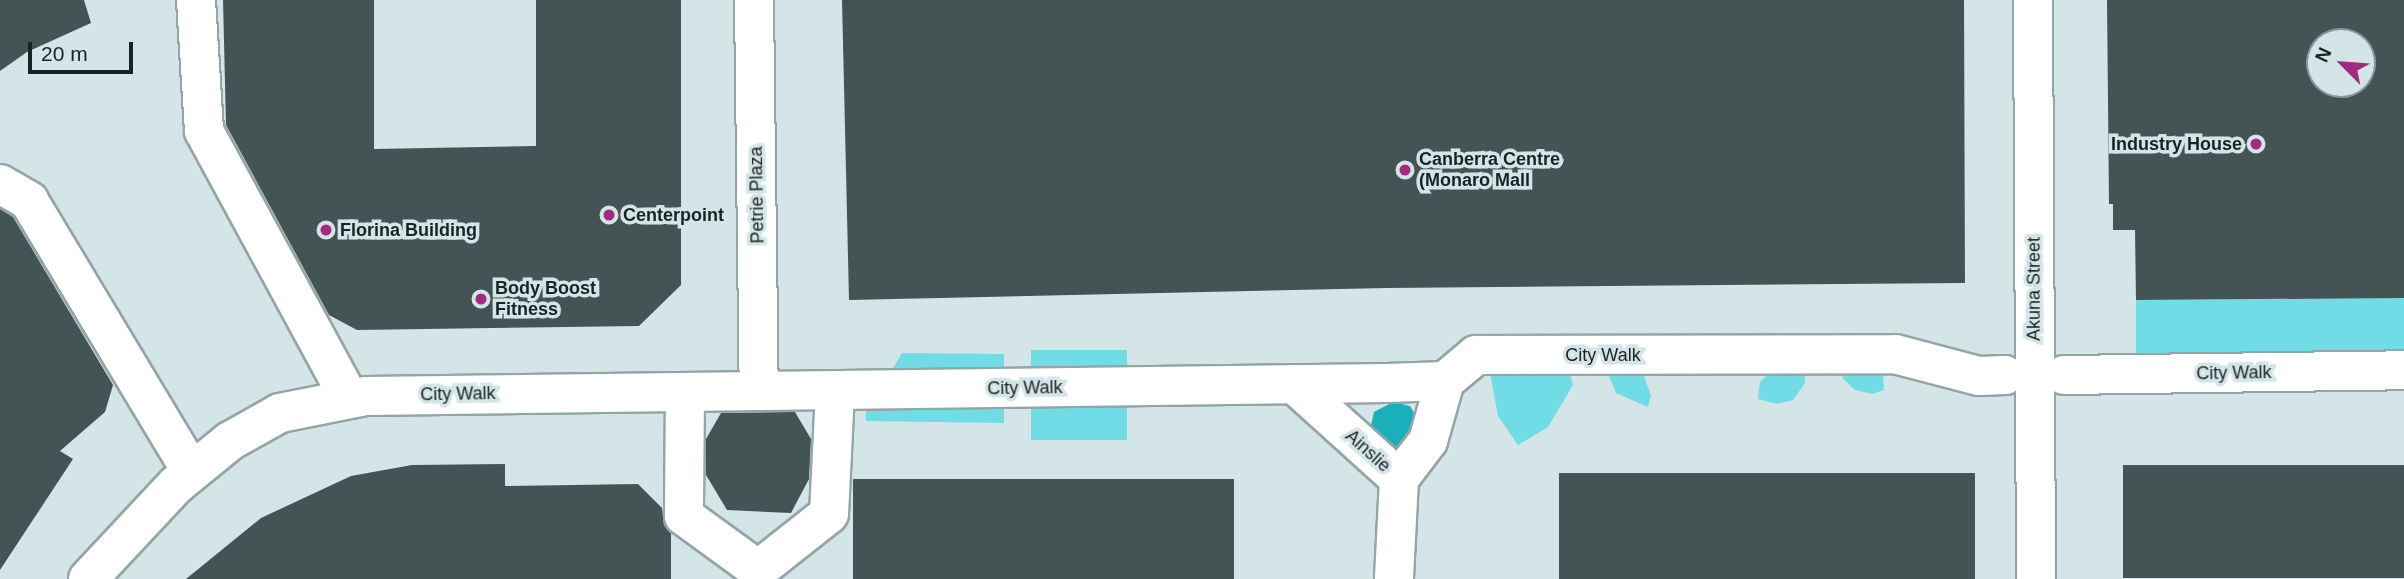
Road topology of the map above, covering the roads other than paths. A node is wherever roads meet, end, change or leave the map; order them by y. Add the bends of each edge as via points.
1 (196, 0) edge
2 (754, 0) edge
3 (2033, 0) edge
4 (0, 184) edge
5 (2404, 370) edge
6 (2005, 375) dead end
7 (2064, 375) dead end
8 (1445, 381) junction
9 (1294, 384) junction
10 (835, 390) junction
11 (760, 391) junction
12 (685, 392) junction
13 (349, 398) junction
14 (192, 472) junction
15 (1399, 479) junction
16 (758, 574) edge
17 (92, 576) edge
18 (1394, 579) edge
19 (2036, 579) edge

1 - 13 street via 204,131
2 - 11 street, Petrie Plaza
3 - 19 street, Akuna Street
4 - 14 street via 29,201
5 - 7 street, City Walk
6 - 8 street, City Walk via 1979,376 1895,354 1476,355
8 - 9 street, City Walk
8 - 15 street via 1429,441
9 - 10 street, City Walk
9 - 15 street, Ainslie
10 - 11 street, City Walk
10 - 16 street via 829,514
11 - 12 street, City Walk
12 - 13 street, City Walk
12 - 16 street via 684,516
13 - 14 street, City Walk via 280,413 230,441
14 - 17 street, City Walk
15 - 18 street, Ainslie

